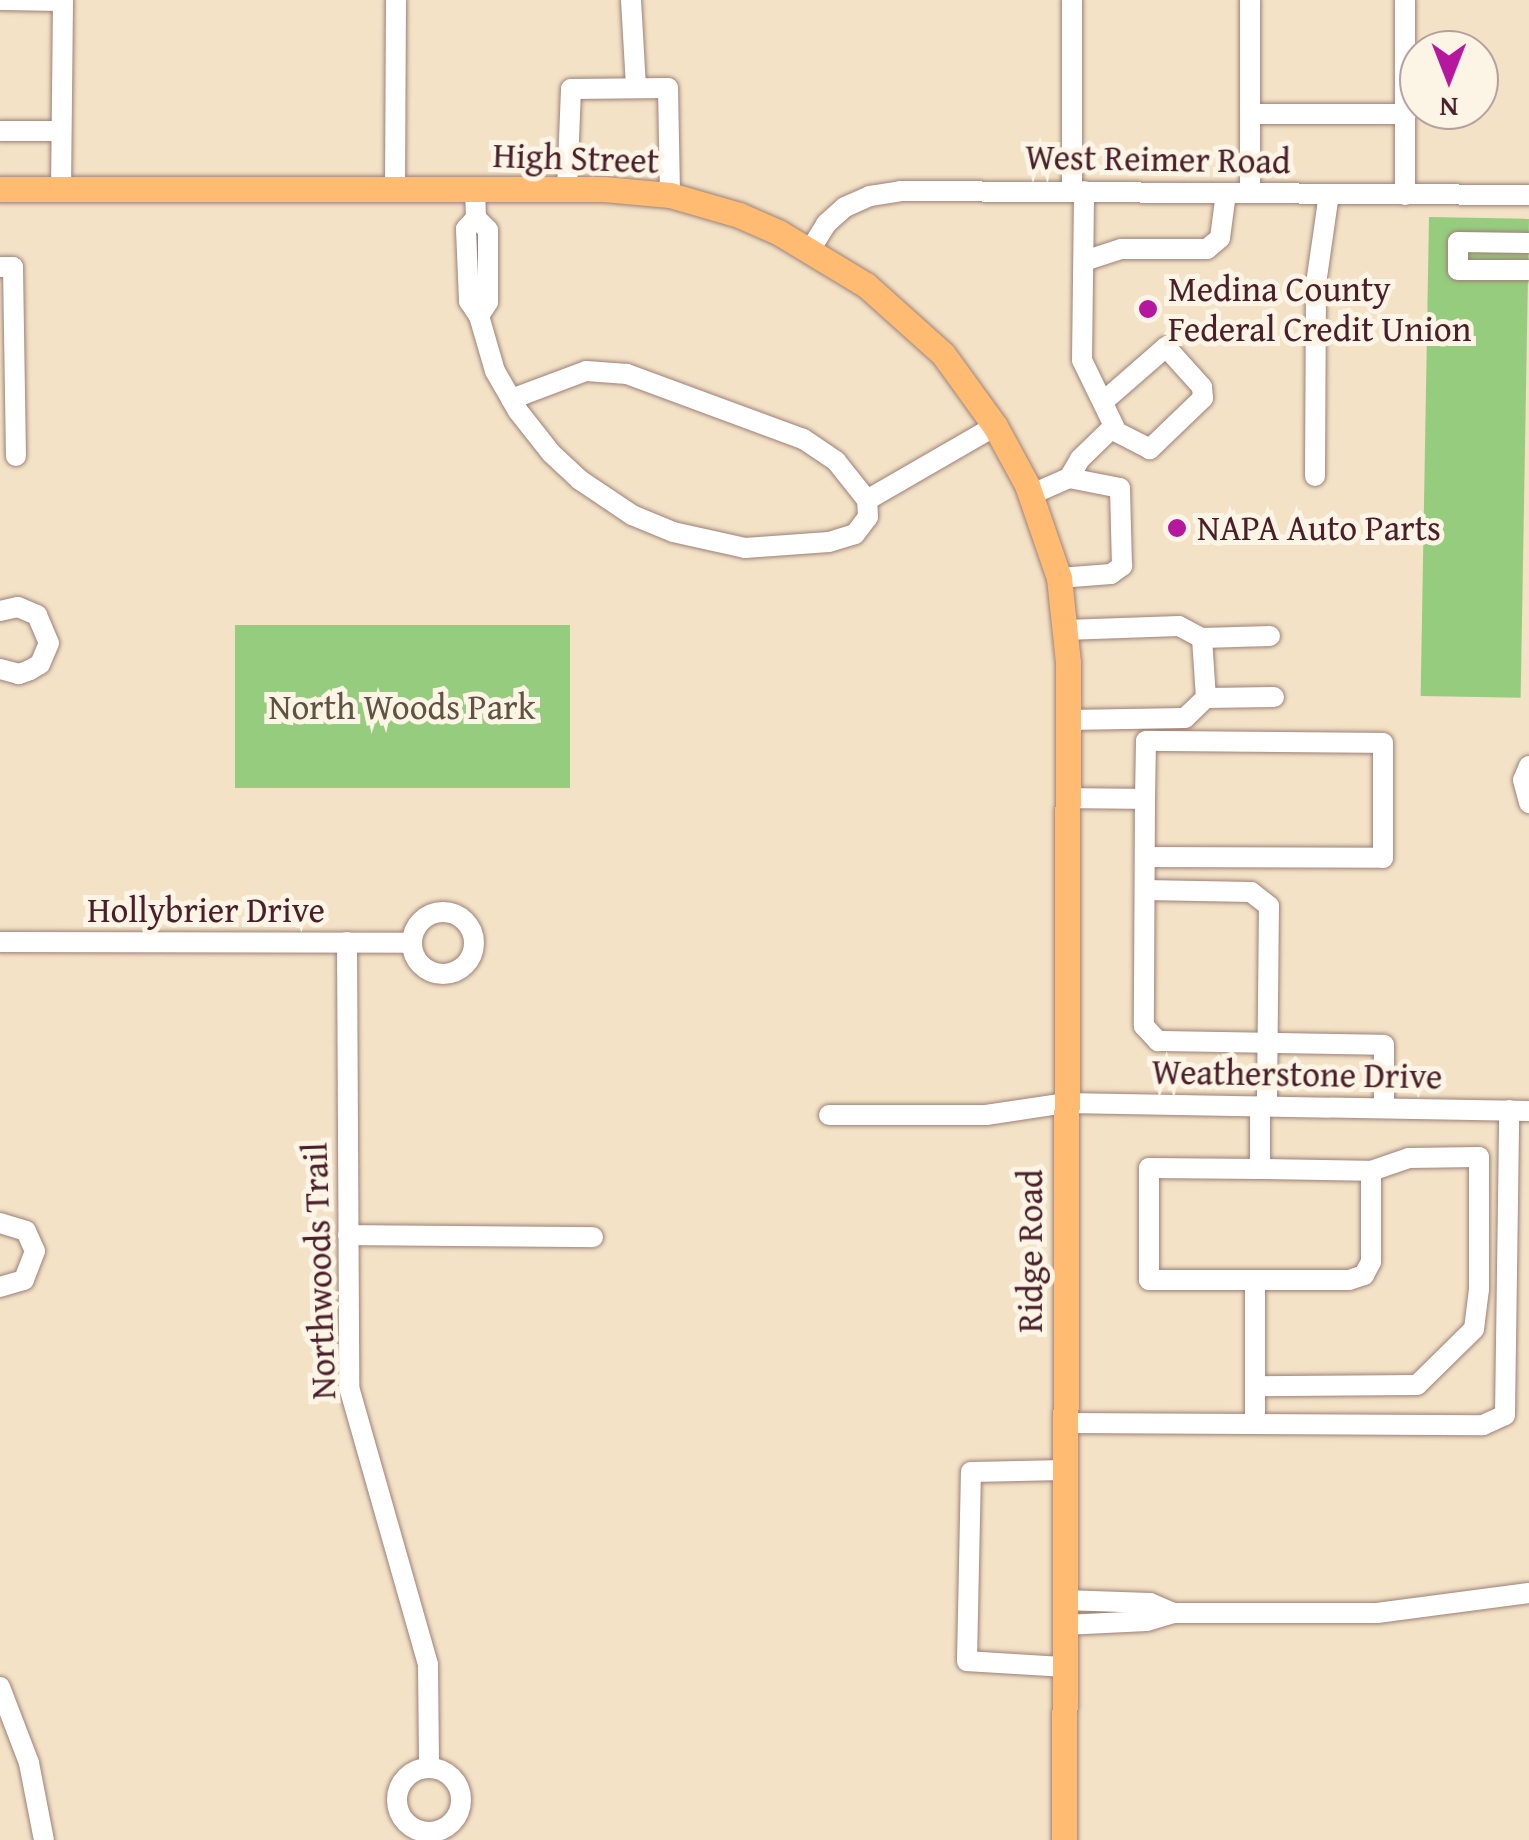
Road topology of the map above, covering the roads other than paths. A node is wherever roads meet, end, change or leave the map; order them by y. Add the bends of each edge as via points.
1 (0, 0) edge
2 (396, 0) edge
3 (632, 0) edge
4 (1072, 0) edge
5 (1250, 0) edge
6 (1405, 0) edge
7 (1405, 30) edge
8 (636, 88) junction
9 (1250, 114) junction
10 (1399, 114) edge
11 (1406, 130) edge
12 (0, 131) edge
13 (62, 131) junction
14 (0, 189) edge
15 (61, 189) junction
16 (396, 189) junction
17 (475, 189) junction
18 (567, 189) junction
19 (1078, 191) junction
20 (1226, 193) junction
21 (1250, 193) junction
22 (1329, 194) junction
23 (670, 195) junction
24 (1405, 195) junction
25 (1529, 195) edge
26 (1529, 243) edge
27 (810, 250) junction
28 (1084, 261) junction
29 (0, 267) edge
30 (1529, 270) edge
31 (511, 399) junction
32 (1104, 402) junction
33 (995, 426) junction
34 (1113, 430) junction
35 (16, 456) dead end
36 (1315, 476) dead end
37 (1068, 478) junction
38 (1030, 495) junction
39 (867, 500) junction
40 (1059, 578) junction
41 (0, 611) edge
42 (1065, 630) junction
43 (1270, 636) dead end
44 (1202, 638) junction
45 (1068, 662) joint
46 (0, 669) edge
47 (1274, 697) dead end
48 (1206, 698) junction
49 (1068, 720) junction
50 (1529, 766) edge
51 (1067, 798) junction
52 (1146, 799) junction
53 (1529, 803) edge
54 (1145, 857) junction
55 (1145, 890) junction
56 (0, 942) edge
57 (346, 942) junction
58 (412, 943) dead end
59 (1267, 1043) junction
60 (1065, 1104) junction
61 (1264, 1106) junction
62 (1384, 1108) junction
63 (1519, 1110) edge
64 (830, 1115) dead end
65 (1260, 1169) junction
66 (1371, 1171) junction
67 (0, 1223) edge
68 (348, 1235) junction
69 (593, 1238) dead end
70 (1255, 1280) junction
71 (0, 1287) edge
72 (1255, 1386) junction
73 (1064, 1423) junction
74 (1255, 1424) junction
75 (1064, 1470) junction
76 (1529, 1593) edge
77 (1064, 1612) junction
78 (1064, 1667) junction
79 (0, 1687) edge
80 (429, 1768) dead end
81 (44, 1840) edge
82 (1064, 1840) edge

1 - 13 street via 63,1
2 - 16 street
3 - 8 street
4 - 19 street
5 - 9 street
6 - 7 street
8 - 18 street via 571,89
8 - 23 street via 668,88
9 - 10 street
9 - 21 street
11 - 24 street
12 - 13 street
13 - 15 street
14 - 15 main road, High Street
15 - 16 main road, High Street
16 - 17 main road, High Street
17 - 18 main road, High Street
17 - 31 street via 476,218 466,229 469,301
18 - 23 main road, High Street
19 - 20 street, West Reimer Road
19 - 27 street, West Reimer Road via 870,196 826,224
19 - 28 street
20 - 21 street, West Reimer Road
20 - 28 street via 1220,238 1208,249 1121,248
21 - 22 street, West Reimer Road
22 - 24 street, West Reimer Road
22 - 36 street via 1316,284
23 - 27 main road, High Street via 739,214
24 - 25 street, West Reimer Road
26 - 30 street via 1458,242 1458,270
27 - 33 main road, High Street via 906,318 943,354
28 - 32 street via 1082,360
29 - 35 street via 13,267
31 - 39 street via 586,371 627,374 803,439 836,461
31 - 39 street via 580,480 632,515 673,532 745,548 829,542 855,534 868,517
32 - 34 street
32 - 34 street via 1166,346 1202,387 1203,398 1150,449
33 - 38 main road, High Street
33 - 39 street
34 - 37 street
37 - 38 street
37 - 40 street via 1120,488 1122,566 1111,574
38 - 40 main road, High Street
40 - 42 main road, High Street
41 - 46 street via 18,607 37,614 49,643 30,670
42 - 44 street via 1179,626
42 - 45 main road, High Street
43 - 44 street
44 - 48 street
45 - 49 main road, Ridge Road
47 - 48 street
48 - 49 street via 1185,718
49 - 51 main road, Ridge Road
50 - 53 street via 1523,780
51 - 52 street
51 - 60 main road, Ridge Road
52 - 54 street
52 - 54 street via 1146,741 1382,744 1382,858
54 - 55 street
55 - 59 street via 1144,1026 1158,1041
55 - 59 street via 1251,892 1269,906
56 - 57 street, Hollybrier Drive
57 - 58 street, Hollybrier Drive
57 - 68 street, Northwoods Trail
59 - 61 street
59 - 62 street via 1384,1044
60 - 61 street, Weatherstone Drive
60 - 64 street, Weatherstone Drive via 986,1115
60 - 73 main road, Ridge Road
61 - 62 street, Weatherstone Drive
61 - 65 street
62 - 63 street, Weatherstone Drive
63 - 74 street via 1506,1415 1482,1425
65 - 66 street
65 - 70 street via 1148,1168 1148,1280
66 - 70 street via 1371,1262 1364,1275
66 - 72 street via 1409,1158 1478,1157 1480,1288 1474,1328 1417,1385
67 - 71 street via 26,1232 36,1251 24,1280
68 - 69 street
68 - 80 street, Northwoods Trail via 349,1388 428,1664
70 - 72 street
72 - 74 street
73 - 74 street
73 - 75 main road, Ridge Road
75 - 77 main road, Ridge Road
75 - 78 street via 971,1472 967,1661
76 - 77 street via 1376,1613 1174,1612 1150,1603
77 - 78 main road, Ridge Road
78 - 82 main road, Ridge Road
79 - 81 street via 30,1763

